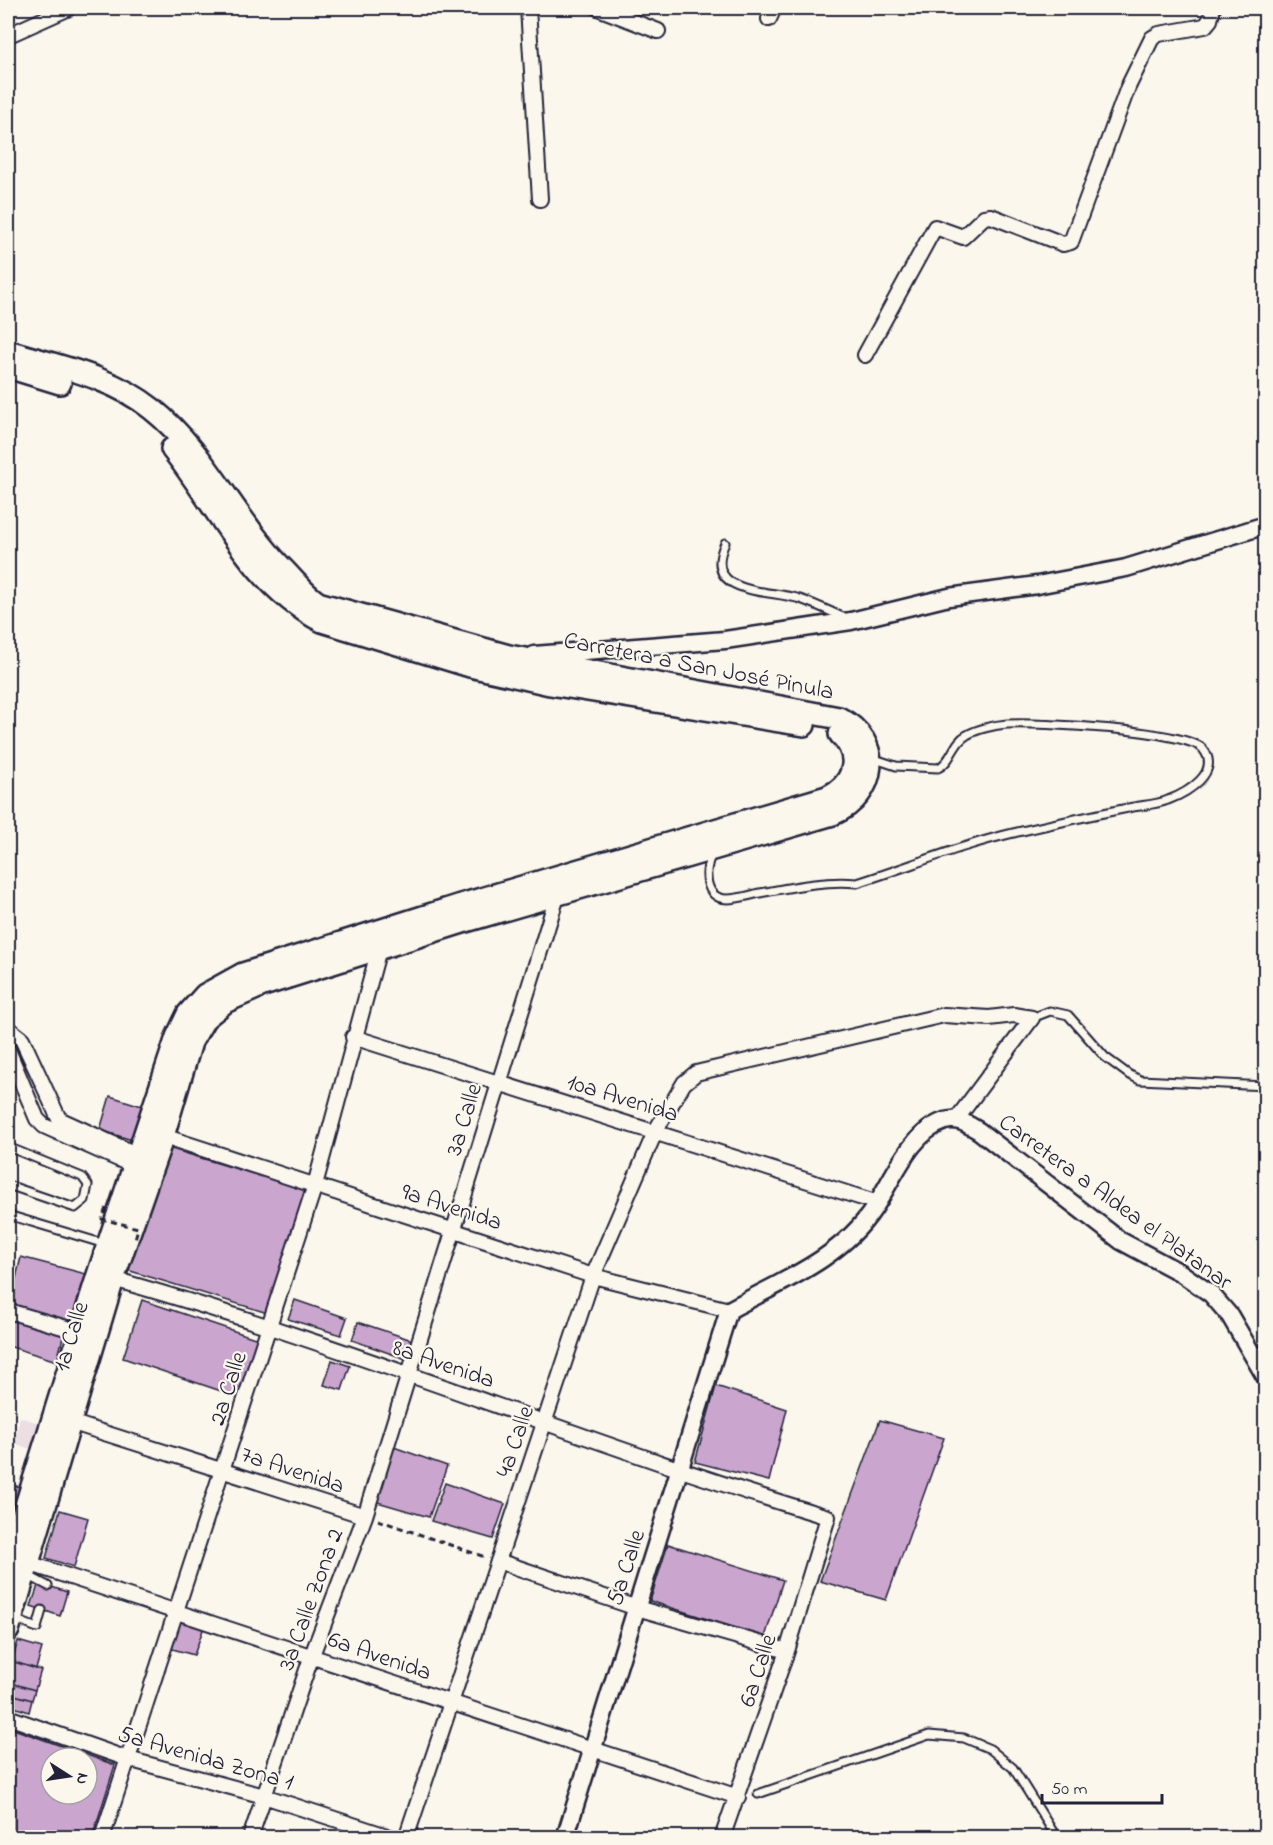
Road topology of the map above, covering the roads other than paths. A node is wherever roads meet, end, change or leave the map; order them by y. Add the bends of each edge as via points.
1 (69, 8) edge
2 (528, 8) edge
3 (598, 8) edge
4 (1213, 8) edge
5 (658, 31) dead end
6 (11, 34) dead end
7 (540, 199) dead end
8 (8, 351) edge
9 (865, 355) dead end
10 (8, 367) edge
11 (1266, 525) edge
12 (724, 543) dead end
13 (851, 621) junction
14 (509, 656) junction
15 (869, 757) junction
16 (715, 849) junction
17 (560, 886) junction
18 (379, 948) junction
19 (1032, 1018) junction
20 (8, 1028) edge
21 (353, 1037) junction
22 (8, 1050) edge
23 (180, 1055) junction
24 (498, 1082) junction
25 (1266, 1086) edge
26 (956, 1120) junction
27 (656, 1130) junction
28 (163, 1136) junction
29 (8, 1147) edge
30 (136, 1160) junction
31 (8, 1185) edge
32 (315, 1185) junction
33 (878, 1203) junction
34 (8, 1215) edge
35 (453, 1230) junction
36 (108, 1245) junction
37 (593, 1276) junction
38 (105, 1277) junction
39 (729, 1310) junction
40 (8, 1311) edge
41 (270, 1327) junction
42 (88, 1335) junction
43 (407, 1374) junction
44 (1266, 1378) edge
45 (70, 1422) junction
46 (543, 1422) junction
47 (681, 1470) junction
48 (224, 1471) junction
49 (364, 1516) junction
50 (827, 1517) joint
51 (498, 1561) junction
52 (16, 1562) edge
53 (48, 1586) dead end
54 (637, 1608) junction
55 (42, 1610) dead end
56 (177, 1613) junction
57 (9, 1624) edge
58 (787, 1650) junction
59 (312, 1655) junction
60 (450, 1704) junction
61 (8, 1717) edge
62 (593, 1750) junction
63 (128, 1759) junction
64 (758, 1794) dead end
65 (264, 1796) junction
66 (738, 1797) junction
67 (102, 1838) edge
68 (250, 1838) edge
69 (393, 1838) edge
70 (406, 1838) edge
71 (565, 1838) edge
72 (722, 1838) edge
73 (1057, 1838) edge

1 - 6 street
2 - 7 street
3 - 5 street
4 - 9 street via 1205,26 1152,38 1128,87 1071,242 1063,244 991,216 984,217 963,237 935,227
8 - 14 main road, Carretera a San José Pinula via 106,382 151,408 183,440 262,547 308,597 329,608
10 - 17 main road, Carretera a San José Pinula via 108,398 148,423 176,453 269,582 299,608 322,621 470,666 550,684 831,730 851,747 851,776 842,788 826,797
11 - 13 street via 1126,567 949,597
12 - 13 lane via 719,562 730,583 799,599
13 - 14 street via 725,640
14 - 15 main road, Carretera a San José Pinula via 839,718 858,734
15 - 16 main road, Carretera a San José Pinula via 866,786 849,806
15 - 16 lane via 896,765 938,768 967,735 1004,724 1058,723 1197,744 1209,765 1200,781 1168,800 1018,832 857,883 829,881 727,899 712,891 706,880 705,867
16 - 17 main road, Carretera a San José Pinula
17 - 18 main road, Carretera a San José Pinula
17 - 23 main road, Carretera a San José Pinula via 461,905 229,980 192,1008 182,1025
17 - 24 street, 3a Calle
18 - 21 street, 2a Calle
18 - 23 main road, Carretera a San José Pinula via 255,988 225,1002 200,1025
19 - 25 lane via 1050,1011 1068,1015 1105,1057 1140,1080
19 - 26 street
19 - 27 street, 4a Calle via 944,1015 696,1073 684,1083
20 - 30 street via 22,1039 59,1119
21 - 24 street, 10a Avenida
21 - 32 street, 2a Calle
22 - 30 street via 44,1126
23 - 28 main road, 1a Calle
23 - 30 main road, 1a Calle
24 - 27 street, 10a Avenida
24 - 35 street, 3a Calle
26 - 33 street via 945,1121 920,1137
26 - 44 street, Carretera a Aldea el Platanar via 979,1131 1121,1241 1211,1294 1230,1316
27 - 33 street, 10a Avenida
27 - 37 street, 4a Calle
28 - 32 street, 9a Avenida
28 - 38 main road, 1a Calle
29 - 31 lane via 82,1177 88,1185 85,1200 75,1208
30 - 36 main road, 1a Calle
32 - 35 street, 9a Avenida
32 - 41 street, 2a Calle
33 - 39 street via 858,1228 820,1262
34 - 36 lane
35 - 37 street, 9a Avenida
35 - 43 street, 3a Calle
36 - 38 main road, 1a Calle
37 - 39 street, 9a Avenida
37 - 46 street, 4a Calle
38 - 41 street, 8a Avenida
38 - 42 main road, 1a Calle
39 - 47 street, 5a Calle
40 - 42 street
41 - 43 street, 8a Avenida
41 - 48 street, 2a Calle
42 - 45 main road, 1a Calle
42 - 52 main road, 1a Calle
43 - 46 street, 8a Avenida
43 - 49 street, 3a Calle Zona 2
45 - 48 street, 7a Avenida
45 - 52 main road, 1a Calle
46 - 47 street, 8a Avenida
46 - 51 street, 4a Calle
47 - 50 street, 8a Avenida
47 - 54 street, 5a Calle
48 - 49 street, 7a Avenida
48 - 56 street, 2a Calle
49 - 59 street, 3a Calle Zona 2
50 - 58 street, 6a Calle
51 - 54 street
51 - 60 street, 4a Calle
52 - 53 lane
52 - 56 street, 6a Avenida
52 - 57 main road, 1a Calle
54 - 58 street
54 - 62 street, 5a Calle
55 - 57 lane via 37,1628
56 - 59 street, 6a Avenida
56 - 63 street, 2a Calle
58 - 66 street, 6a Calle
59 - 60 street, 6a Avenida
59 - 65 street, 3a Calle Zona 2
60 - 62 street, 6a Avenida
60 - 70 street, 4a Calle
61 - 63 street, 5a Avenida Zona 1
62 - 66 street, 6a Avenida
62 - 71 street, 5a Calle
63 - 65 street, 5a Avenida Zona 1
63 - 67 street, 2a Calle
64 - 73 lane via 929,1735 964,1738 990,1749 1013,1768
65 - 68 street, 3a Calle Zona 2
65 - 69 street, 5a Avenida Zona 1
66 - 72 street, 6a Calle

